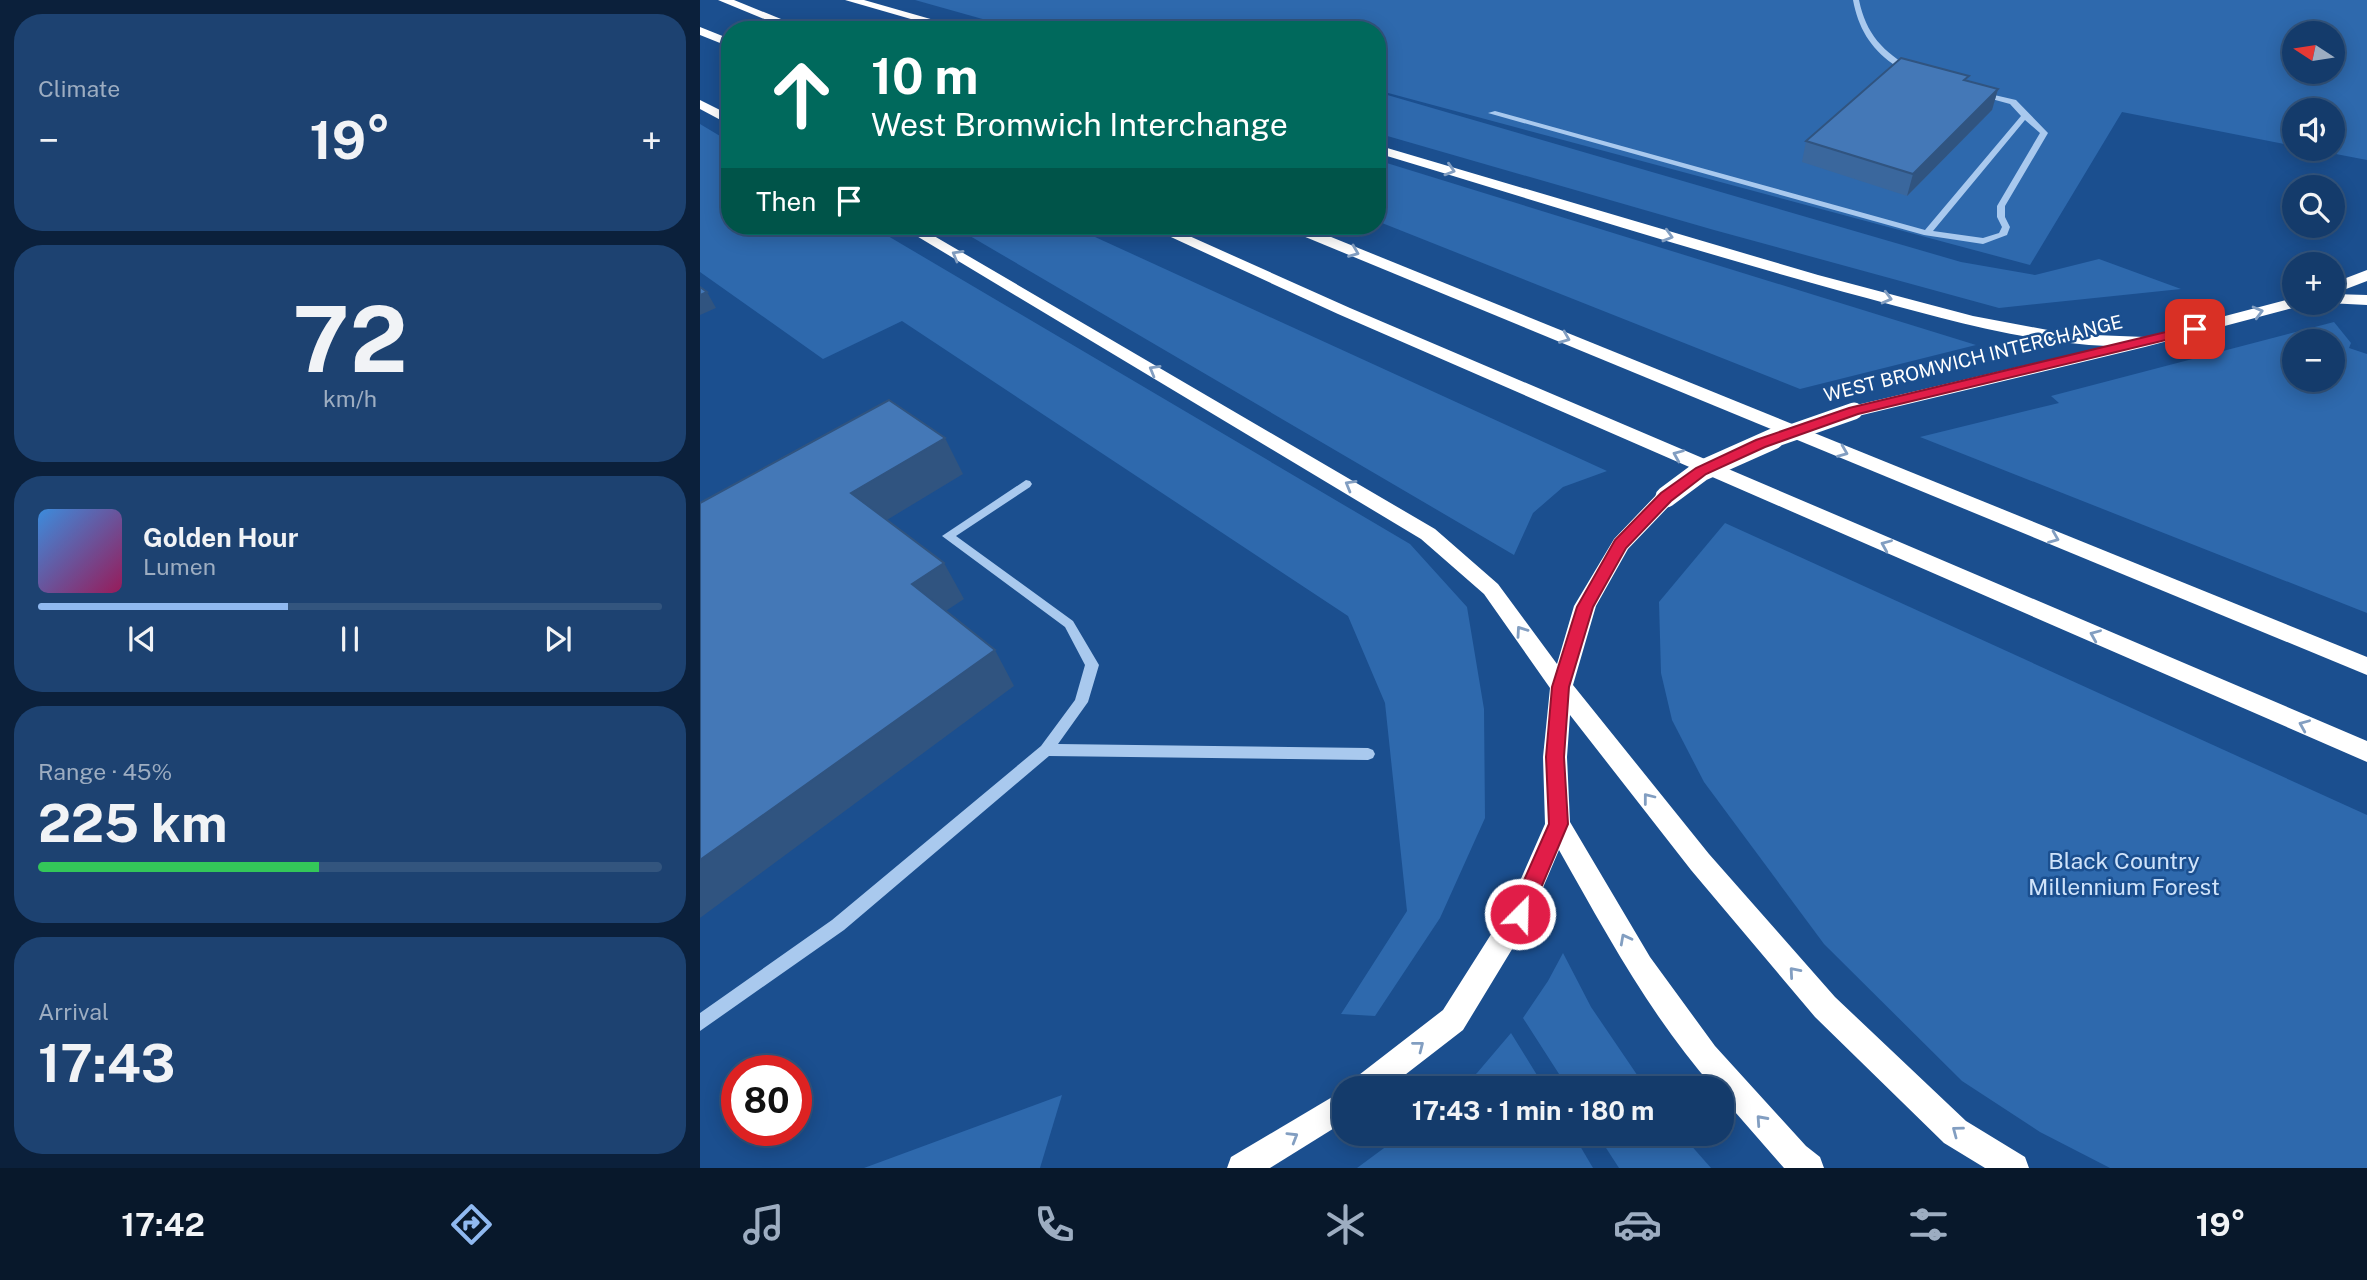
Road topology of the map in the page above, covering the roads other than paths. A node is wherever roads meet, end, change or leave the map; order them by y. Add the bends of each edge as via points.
1 (724, 0) edge
2 (851, 0) edge
3 (1856, 0) edge
4 (779, 21) edge
5 (929, 21) edge
6 (700, 31) edge
7 (721, 39) edge
8 (1914, 73) edge
9 (1976, 92) edge
10 (700, 104) edge
11 (1492, 113) dead end
12 (721, 116) edge
13 (2025, 116) junction
14 (1386, 152) edge
15 (1927, 233) junction
16 (922, 235) edge
17 (1175, 235) edge
18 (1313, 235) edge
19 (2367, 275) edge
20 (2345, 284) edge
21 (2345, 299) edge
22 (2367, 300) edge
23 (2282, 306) edge
24 (2145, 342) junction
25 (1026, 484) dead end
26 (2367, 666) edge
27 (1560, 687) junction
28 (1046, 750) junction
29 (2367, 752) edge
30 (1368, 754) dead end
31 (1559, 824) junction
32 (700, 1023) edge
33 (1380, 1076) edge
34 (1332, 1112) edge
35 (1242, 1168) edge
36 (1809, 1168) edge
37 (2014, 1168) edge

1 - 4 highway
2 - 5 highway
3 - 8 street via 1858,16 1874,47
6 - 7 highway
9 - 13 street via 2013,102
10 - 12 highway
11 - 15 lane
13 - 15 street
13 - 15 lane via 2044,133 2001,206 2003,234 1983,241
14 -> 24 highway via 1972,321 2069,339
27 -> 16 highway via 1491,589 1428,534
29 -> 17 highway
18 -> 26 highway
19 - 20 highway
21 - 22 highway
24 -> 23 highway, WEST BROMWICH INTERCHANGE
24 - 27 highway, WEST BROMWICH INTERCHANGE, bridge via 1854,411 1760,443 1701,471 1666,497 1620,544 1585,607
25 - 28 lane via 948,536 1069,624 1092,665 1082,702
27 - 31 highway, WEST BROMWICH INTERCHANGE via 1555,757
37 -> 27 highway via 1955,1132 1825,1007 1700,862
28 - 30 lane
28 - 32 lane via 838,925
33 -> 31 highway via 1452,1020 1520,914
36 -> 31 highway, WEST BROMWICH INTERCHANGE via 1705,1056 1648,978
35 -> 34 highway

